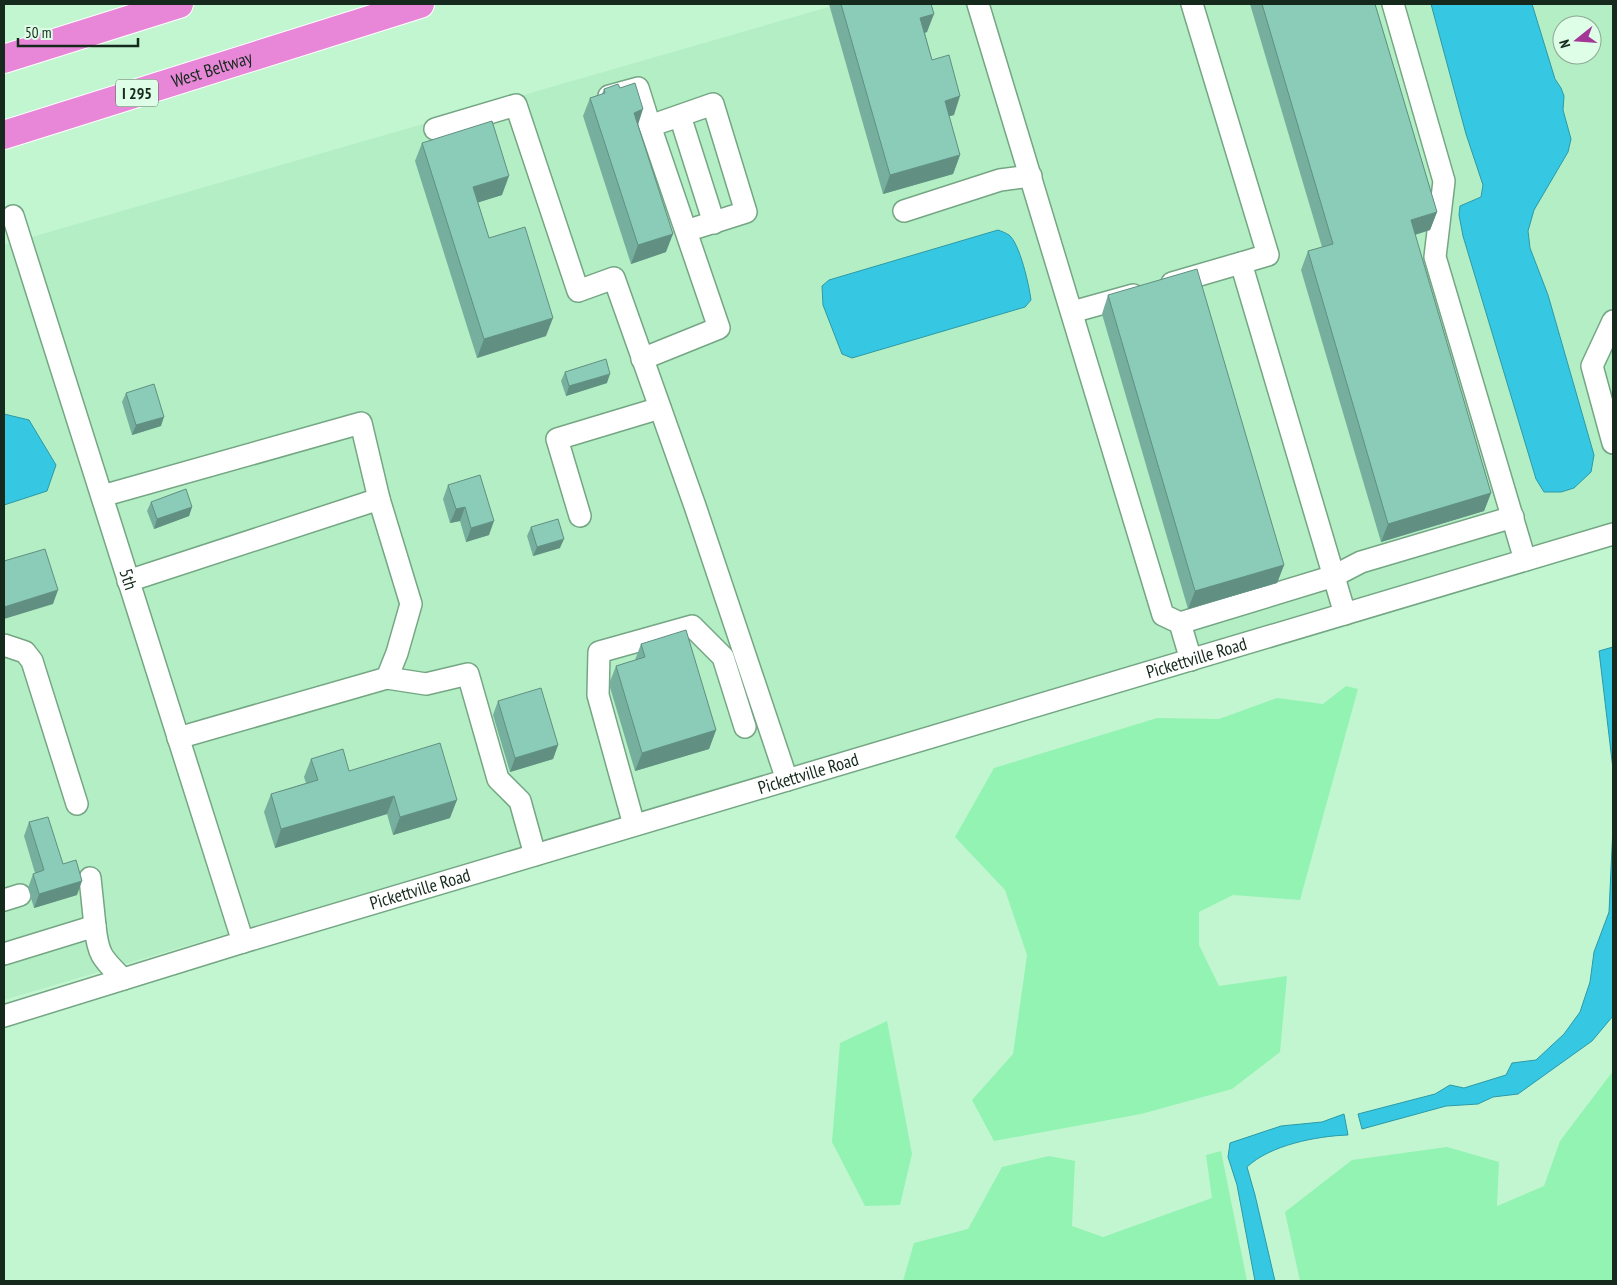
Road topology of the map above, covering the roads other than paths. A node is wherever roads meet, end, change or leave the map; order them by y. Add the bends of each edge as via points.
1 (179, 4) edge
2 (420, 4) edge
3 (978, 4) edge
4 (1192, 4) edge
5 (1393, 4) edge
6 (4, 59) edge
7 (604, 97) edge
8 (680, 116) junction
9 (650, 126) junction
10 (435, 128) dead end
11 (4, 135) edge
12 (1031, 176) junction
13 (904, 211) dead end
14 (13, 216) dead end
15 (714, 223) junction
16 (686, 231) junction
17 (1241, 263) junction
18 (1072, 312) junction
19 (1613, 321) edge
20 (642, 358) junction
21 (660, 408) junction
22 (1613, 443) edge
23 (102, 496) junction
24 (379, 499) junction
25 (580, 516) dead end
26 (1513, 516) junction
27 (1613, 534) edge
28 (1526, 560) junction
29 (1334, 576) junction
30 (128, 581) junction
31 (1344, 614) junction
32 (1180, 623) junction
33 (4, 645) edge
34 (1191, 660) junction
35 (387, 678) junction
36 (745, 727) dead end
37 (178, 738) junction
38 (787, 780) junction
39 (77, 804) dead end
40 (634, 825) junction
41 (535, 855) junction
42 (90, 878) dead end
43 (95, 926) junction
44 (242, 942) junction
45 (4, 954) edge
46 (123, 979) junction
47 (4, 1016) edge

1 - 6 highway
2 - 11 highway, West Beltway / I 295
3 - 12 street
4 - 17 street via 1268,255
5 - 26 street via 1444,181 1435,257
7 - 9 street via 638,88
8 - 9 street
8 - 15 street
8 - 15 street via 713,104 746,212
9 - 16 street
10 - 20 street via 516,105 578,291 614,278
12 - 13 street via 1000,180
12 - 18 street
14 - 23 street, 5th
15 - 16 street
16 - 20 street via 719,328
17 - 18 street
17 - 29 street
18 - 32 street via 1163,614
19 - 22 street via 1592,366
20 - 21 street
21 - 25 street via 557,440
21 - 38 street
23 - 24 street via 361,422
23 - 30 street, 5th
24 - 30 street
24 - 35 street via 411,604
26 - 28 street
26 - 29 street via 1361,562
27 - 28 street, Pickettville Road
28 - 31 street, Pickettville Road
29 - 31 street
29 - 32 street
30 - 37 street, 5th
31 - 34 street, Pickettville Road
32 - 34 street
33 - 39 street via 25,652 32,661
34 - 38 street, Pickettville Road
35 - 37 street
35 - 41 street via 426,684 468,674 498,779 520,801
36 - 40 street via 723,657 692,626 599,652 598,695
37 - 44 street, 5th
38 - 40 street, Pickettville Road
40 - 41 street, Pickettville Road
41 - 44 street, Pickettville Road
42 - 43 street
43 - 45 street
43 - 46 street via 97,946 105,961
44 - 46 street, Pickettville Road
46 - 47 street, Pickettville Road

